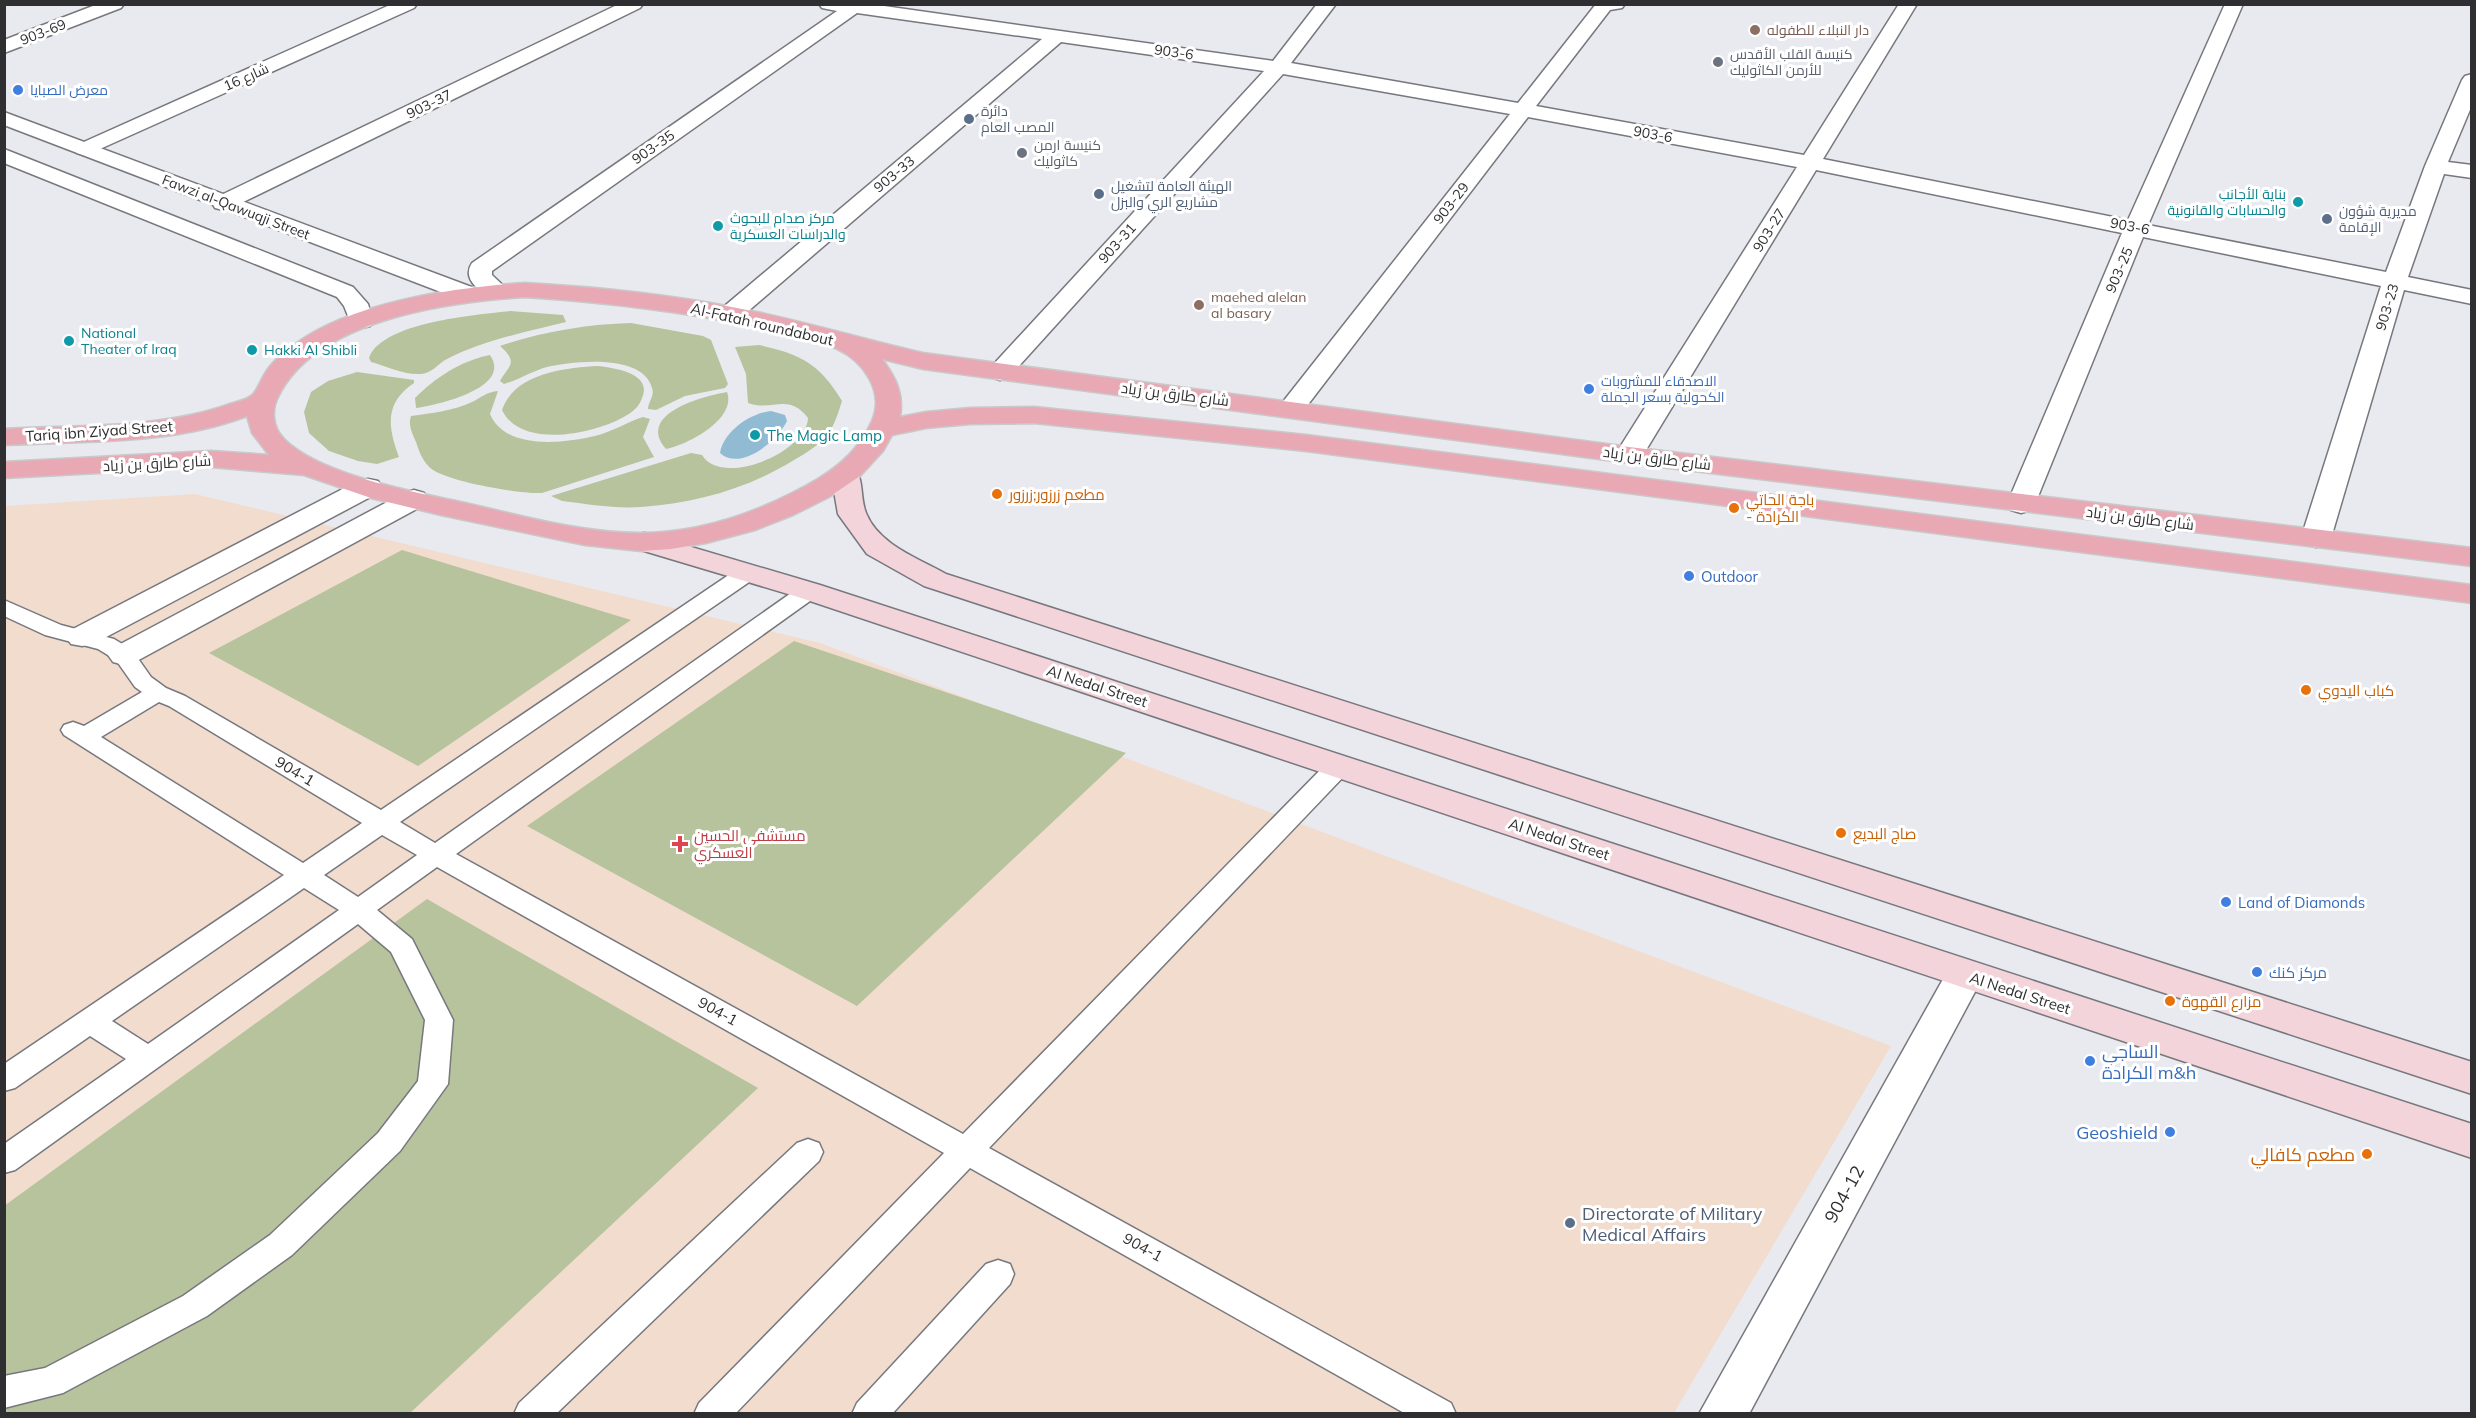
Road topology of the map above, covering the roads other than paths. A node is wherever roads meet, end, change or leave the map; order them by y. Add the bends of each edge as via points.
1 (115, 4) edge
2 (408, 4) edge
3 (634, 4) edge
4 (828, 4) edge
5 (1327, 4) edge
6 (1616, 4) edge
7 (1908, 4) edge
8 (2234, 4) edge
9 (853, 8) junction
10 (1058, 35) junction
11 (4, 47) edge
12 (1278, 67) junction
13 (2472, 80) edge
14 (1524, 110) junction
15 (4, 118) edge
16 (84, 149) junction
17 (4, 155) edge
18 (1811, 163) junction
19 (2436, 166) junction
20 (2472, 172) edge
21 (223, 203) junction
22 (2136, 227) junction
23 (2395, 280) junction
24 (497, 291) junction
25 (468, 294) junction
26 (2472, 297) edge
27 (730, 314) junction
28 (361, 321) junction
29 (845, 343) junction
30 (1000, 372) junction
31 (262, 401) junction
32 (1291, 409) junction
33 (884, 429) junction
34 (4, 437) edge
35 (1629, 455) junction
36 (310, 468) junction
37 (4, 470) edge
38 (845, 474) junction
39 (368, 487) junction
40 (414, 499) junction
41 (2021, 504) junction
42 (2316, 538) junction
43 (644, 542) junction
44 (2472, 557) edge
45 (747, 573) junction
46 (809, 591) junction
47 (2472, 594) edge
48 (9, 614) edge
49 (82, 637) junction
50 (124, 655) junction
51 (158, 693) junction
52 (1339, 765) junction
53 (381, 822) junction
54 (436, 855) junction
55 (305, 875) junction
56 (359, 910) junction
57 (1965, 975) junction
58 (90, 1021) junction
59 (148, 1059) junction
60 (2472, 1078) edge
61 (4, 1080) edge
62 (2472, 1141) edge
63 (968, 1149) junction
64 (808, 1152) dead end
65 (4, 1161) edge
66 (998, 1275) dead end
67 (4, 1392) edge
68 (531, 1413) edge
69 (711, 1413) edge
70 (869, 1413) edge
71 (1439, 1413) edge
72 (1723, 1413) edge

1 - 11 street, 903-69
2 - 16 street, شارع 16
3 - 21 street, 903-37
4 - 9 street, 903-6
5 - 12 street, 903-31
6 - 14 street, 903-29 via 1604,6
7 - 18 street, 903-27
8 - 22 street, 903-25
9 - 10 street, 903-6
9 - 24 street, 903-35 via 486,262 480,268 480,277
10 - 12 street, 903-6
10 - 27 street, 903-33
12 - 14 street, 903-6
12 - 30 street, 903-31
13 - 19 street, 903-23
14 - 18 street, 903-6
14 - 32 street, 903-29
15 - 16 street, Fawzi al-Qawuqji Street
16 - 21 street, Fawzi al-Qawuqji Street
17 - 28 street via 345,292 356,304
18 - 22 street, 903-6
18 - 35 street, 903-27
19 - 20 street
19 - 23 street, 903-23
21 - 25 street, Fawzi al-Qawuqji Street
22 - 23 street, 903-6
22 - 41 street, 903-25
23 - 26 street, 903-6
23 - 42 street, 903-23
24 - 25 main road, Al-Fatah roundabout
24 - 27 main road, Al-Fatah roundabout via 615,297
25 - 28 main road, Al-Fatah roundabout via 395,309
27 - 29 main road, Al-Fatah roundabout
28 - 31 main road, Al-Fatah roundabout via 295,358 268,387
29 - 30 main road, شارع طارق بن زياد via 923,361
29 - 33 main road, Al-Fatah roundabout via 876,367 885,381 889,413
30 - 32 main road, شارع طارق بن زياد
31 - 34 main road, Tariq ibn Ziyad Street via 225,415 155,429
31 - 36 main road, Al-Fatah roundabout via 260,418 265,434 277,448
32 - 35 main road, شارع طارق بن زياد
33 - 38 main road, Al-Fatah roundabout via 872,448
33 - 47 main road, شارع طارق بن زياد via 926,420 1034,415 1306,442
35 - 41 main road, شارع طارق بن زياد
36 - 37 main road, شارع طارق بن زياد via 211,459
36 - 39 main road, Al-Fatah roundabout
38 - 43 main road, Al-Fatah roundabout via 786,508 742,524 694,536
38 - 60 main road via 852,514 877,548 935,580
39 - 40 main road, Al-Fatah roundabout
39 - 49 street
40 - 43 main road, Al-Fatah roundabout via 588,537
40 - 50 street
41 - 42 main road, شارع طارق بن زياد
42 - 44 main road, شارع طارق بن زياد
43 - 45 main road, Al Nedal Street
45 - 46 main road, Al Nedal Street
45 - 53 lane
46 - 52 main road, Al Nedal Street
46 - 54 lane
48 - 49 lane, 904-1
49 - 50 lane, 904-1 via 106,644
50 - 51 lane, 904-1 via 143,682
51 - 53 lane, 904-1 via 177,700
51 - 55 lane via 79,733
52 - 57 main road, Al Nedal Street
52 - 63 lane
53 - 54 lane, 904-1
53 - 55 lane
54 - 56 lane
54 - 63 lane, 904-1
55 - 56 lane
55 - 58 lane
56 - 59 lane
56 - 67 lane via 402,946 439,1020 433,1084 389,1142 281,1245 185,1311 51,1382
57 - 62 main road, Al Nedal Street
57 - 72 street, 904-12
58 - 59 lane
58 - 61 lane
59 - 65 lane
63 - 69 lane
63 - 71 lane, 904-1
64 - 68 lane
66 - 70 lane

